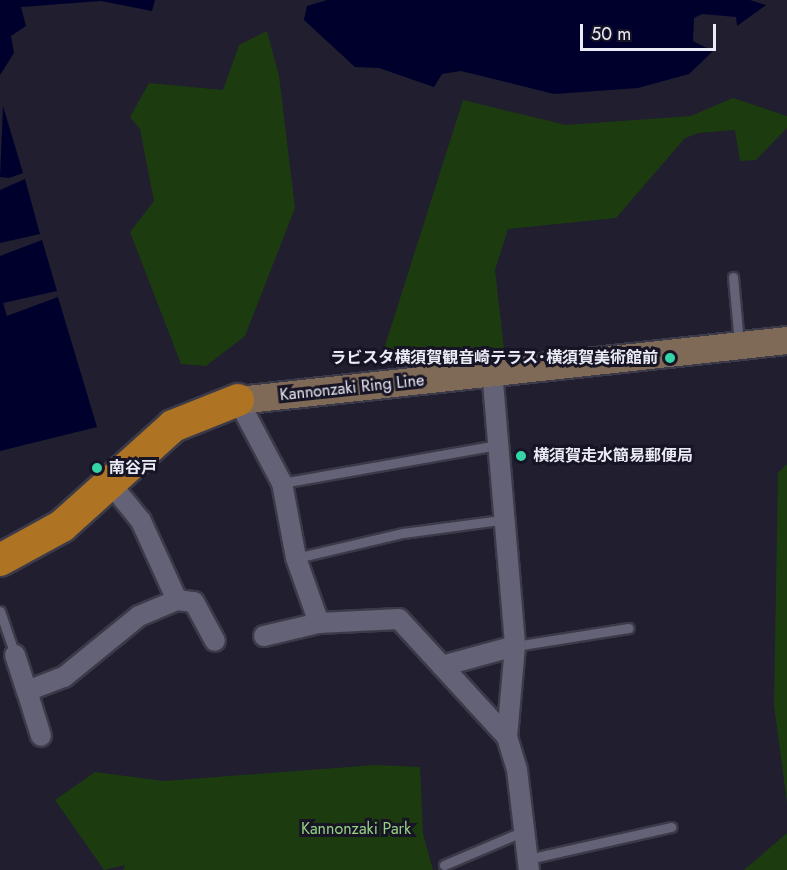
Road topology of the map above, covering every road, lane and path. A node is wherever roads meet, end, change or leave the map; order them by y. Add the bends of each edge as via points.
1 (733, 277) dead end
2 (787, 340) edge
3 (740, 345) junction
4 (492, 382) dead end
5 (238, 400) junction
6 (497, 445) junction
7 (110, 483) junction
8 (282, 483) junction
9 (501, 520) junction
10 (296, 558) junction
11 (0, 560) edge
12 (177, 600) junction
13 (0, 611) edge
14 (319, 623) junction
15 (629, 628) dead end
16 (264, 636) dead end
17 (215, 641) dead end
18 (515, 646) junction
19 (15, 655) joint
20 (442, 666) junction
21 (27, 692) junction
22 (41, 736) dead end
23 (507, 737) junction
24 (671, 827) dead end
25 (524, 831) junction
26 (444, 865) dead end
27 (528, 865) edge

1 - 3 lane
2 - 3 main road, Kannonzaki Ring Line
3 - 5 main road, Kannonzaki Ring Line
4 - 6 street
5 - 7 highway via 173,426
5 - 8 street
6 - 8 lane
6 - 9 street
7 - 11 highway via 62,525
7 - 12 street via 141,521
8 - 10 street
9 - 10 lane via 403,533
9 - 18 street
10 - 14 street
12 - 17 street via 194,602
12 - 21 street via 139,616 64,677
13 - 19 lane
14 - 16 street
14 - 20 street via 399,619
15 - 18 lane
18 - 20 street
18 - 23 street
19 - 21 street
20 - 23 street
21 - 22 street
23 - 25 street
24 - 27 lane
25 - 26 lane
25 - 27 street

